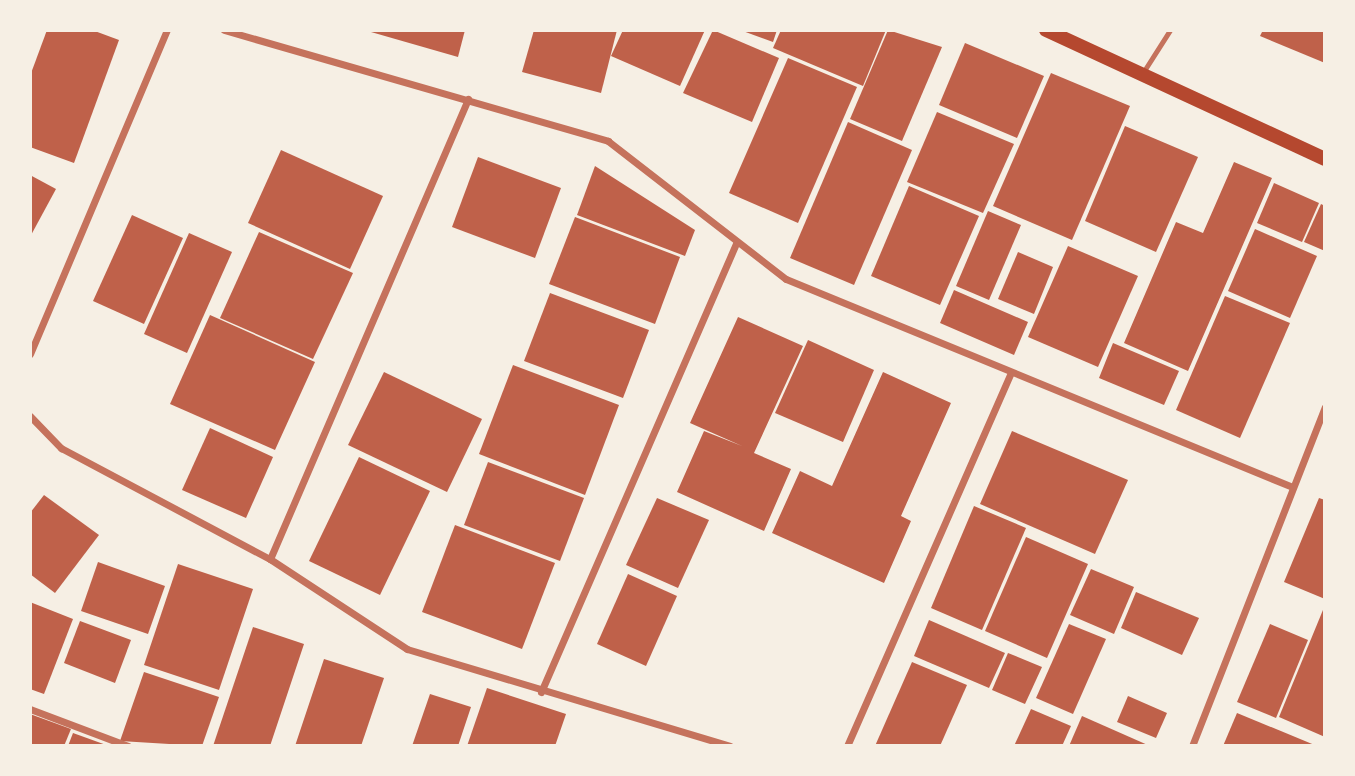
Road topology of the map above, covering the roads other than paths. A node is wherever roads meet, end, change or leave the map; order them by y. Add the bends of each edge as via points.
1 (167, 30) edge
2 (224, 30) edge
3 (1046, 30) edge
4 (1170, 30) edge
5 (1142, 74) junction
6 (468, 99) junction
7 (1325, 159) edge
8 (737, 242) junction
9 (30, 354) edge
10 (1011, 372) junction
11 (1325, 407) edge
12 (30, 416) edge
13 (1290, 486) junction
14 (270, 559) junction
15 (541, 692) junction
16 (30, 709) edge
17 (128, 746) edge
18 (730, 746) edge
19 (847, 746) edge
20 (1192, 746) edge

1 - 9 street
2 - 6 street
3 - 5 main road
4 - 5 lane
5 - 7 main road
6 - 8 street via 608,141
6 - 14 street
8 - 10 street via 786,279
8 - 15 street
10 - 13 street
10 - 19 street
11 - 13 street
12 - 14 street via 61,448
13 - 20 street
14 - 15 street via 407,649
15 - 18 street
16 - 17 street

